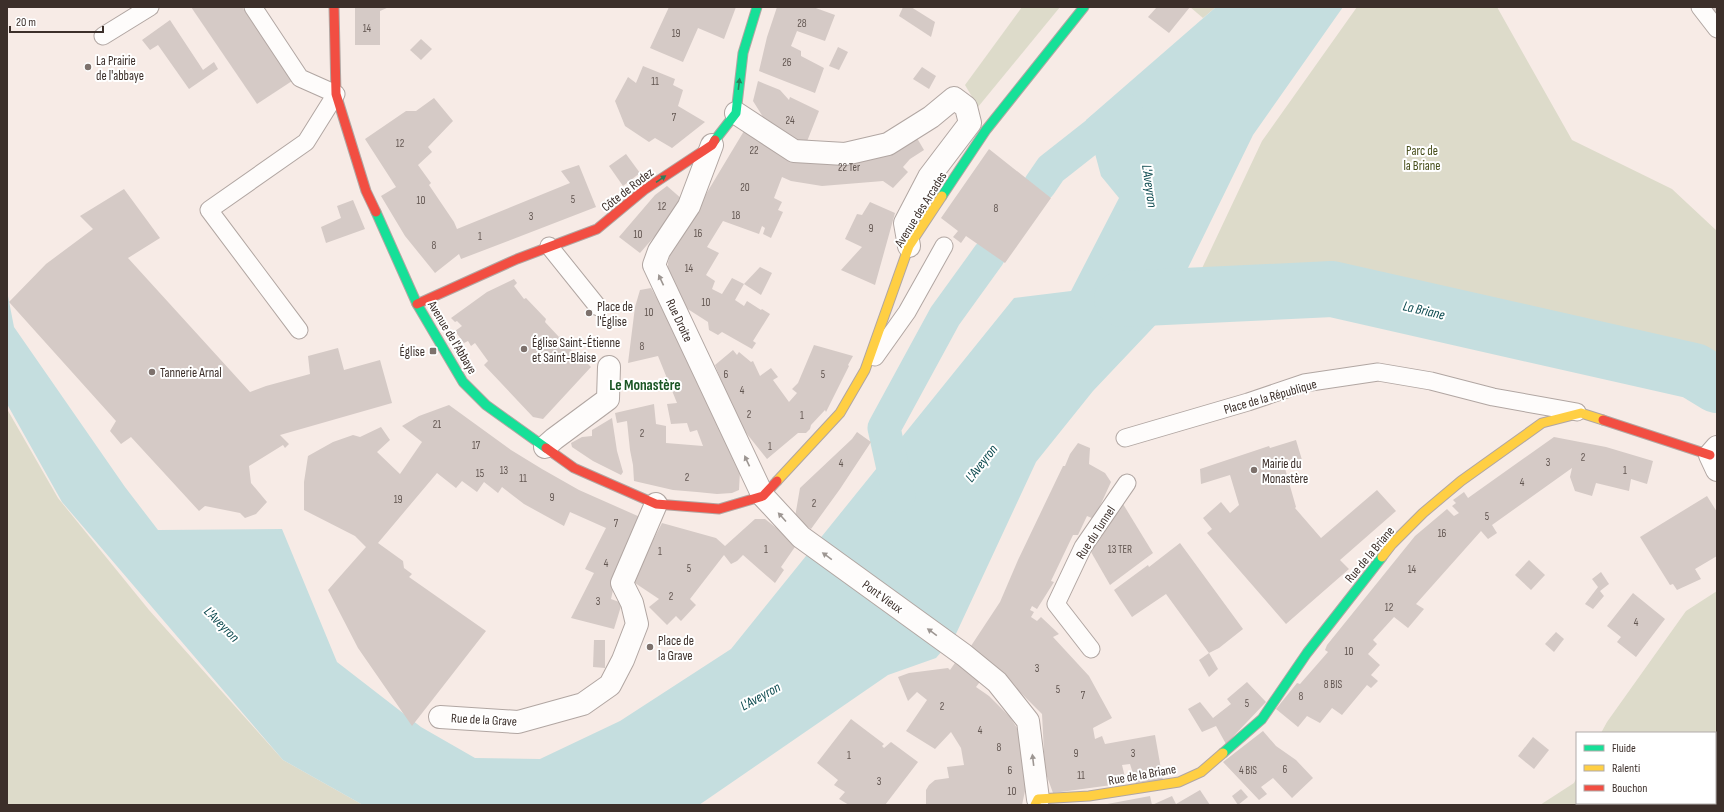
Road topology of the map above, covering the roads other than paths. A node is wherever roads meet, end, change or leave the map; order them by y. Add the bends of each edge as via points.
1 (150, 7) edge
2 (253, 7) edge
3 (334, 7) edge
4 (757, 7) edge
5 (1084, 7) edge
6 (1700, 7) edge
7 (1717, 30) edge
8 (103, 36) dead end
9 (336, 94) junction
10 (736, 113) junction
11 (712, 145) junction
12 (549, 246) junction
13 (909, 246) junction
14 (944, 246) dead end
15 (598, 307) dead end
16 (413, 308) junction
17 (299, 330) dead end
18 (609, 367) dead end
19 (865, 370) junction
20 (1581, 413) junction
21 (1125, 438) dead end
22 (545, 447) junction
23 (1715, 457) edge
24 (1127, 483) dead end
25 (764, 496) junction
26 (656, 504) junction
27 (1091, 649) dead end
28 (440, 717) dead end
29 (1089, 801) edge
30 (1036, 802) edge

1 - 8 lane
2 - 9 lane via 300,78
3 - 9 street, Avenue de l'Abbaye
10 -> 4 street via 743,53
5 - 13 street, Avenue des Arcades via 986,130
6 - 7 lane
9 - 16 street, Avenue de l'Abbaye via 366,191
9 - 17 lane via 306,142 209,210
10 - 11 street, Côte de Rodez
10 - 13 street via 794,152 845,154 888,144 931,117 954,98 966,107 970,122 929,177 905,223
12 -> 11 street, Côte de Rodez via 597,229 644,190
25 -> 11 street, Rue Droite via 654,265 659,251 689,206
12 - 15 lane
12 - 16 street, Côte de Rodez
13 - 19 street, Avenue des Arcades
14 - 19 lane via 907,312
16 - 22 street, Avenue de l'Abbaye via 464,382 486,405
18 - 22 street via 608,399
19 - 25 street, Avenue des Arcades via 840,413
20 - 21 lane, Place de la République via 1493,398 1431,381 1378,372 1304,383
20 - 23 street
20 - 29 street, Rue de la Briane via 1542,423 1460,481 1423,513 1387,550 1307,653 1262,719 1201,772 1179,782
22 - 26 street, Avenue de l'Abbaye via 574,468
24 - 27 lane, Rue du Tunnel via 1083,547 1056,604
25 - 26 street, Avenue de l'Abbaye via 719,509
30 -> 25 street, Pont Vieux via 1028,722 997,682 964,655 802,538
26 - 28 street, Rue de la Grave via 622,583 632,603 637,624 610,685 583,704 518,722
29 - 30 street, Rue de la Briane

